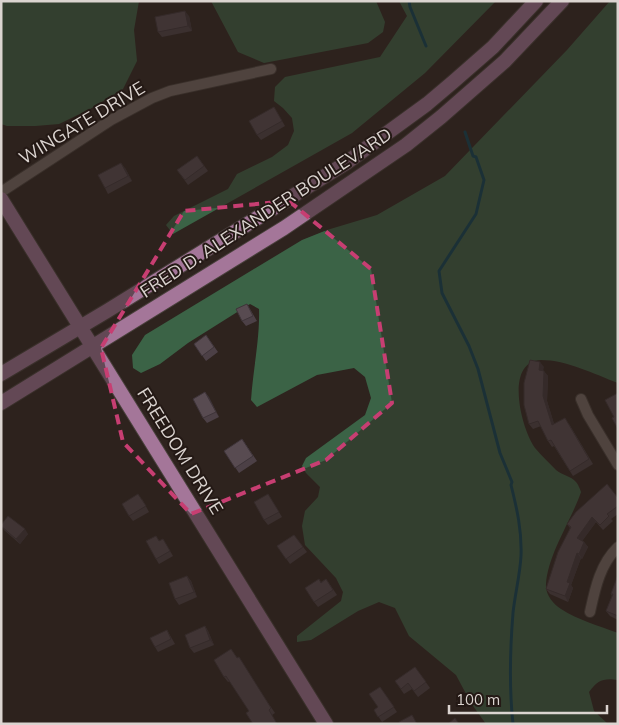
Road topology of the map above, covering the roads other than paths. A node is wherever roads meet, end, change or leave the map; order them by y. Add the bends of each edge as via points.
1 (536, 1) edge
2 (562, 1) edge
3 (271, 69) dead end
4 (1, 192) edge
5 (1, 199) edge
6 (80, 327) junction
7 (93, 346) junction
8 (1, 374) edge
9 (582, 399) dead end
10 (1, 403) edge
11 (618, 466) edge
12 (618, 547) edge
13 (590, 612) dead end
14 (326, 724) edge

1 - 6 main road, FRED D. ALEXANDER BOULEVARD via 453,82 353,158
2 - 7 main road, FRED D. ALEXANDER BOULEVARD via 505,61 406,145 284,228
3 - 4 street, WINGATE DRIVE via 170,91 152,98 111,120
5 - 6 main road, FREEDOM DRIVE
6 - 7 main road, FREEDOM DRIVE
6 - 8 main road, FRED D. ALEXANDER BOULEVARD
7 - 10 main road, FRED D. ALEXANDER BOULEVARD
7 - 14 main road, FREEDOM DRIVE
9 - 11 street
12 - 13 street via 606,562 596,584

